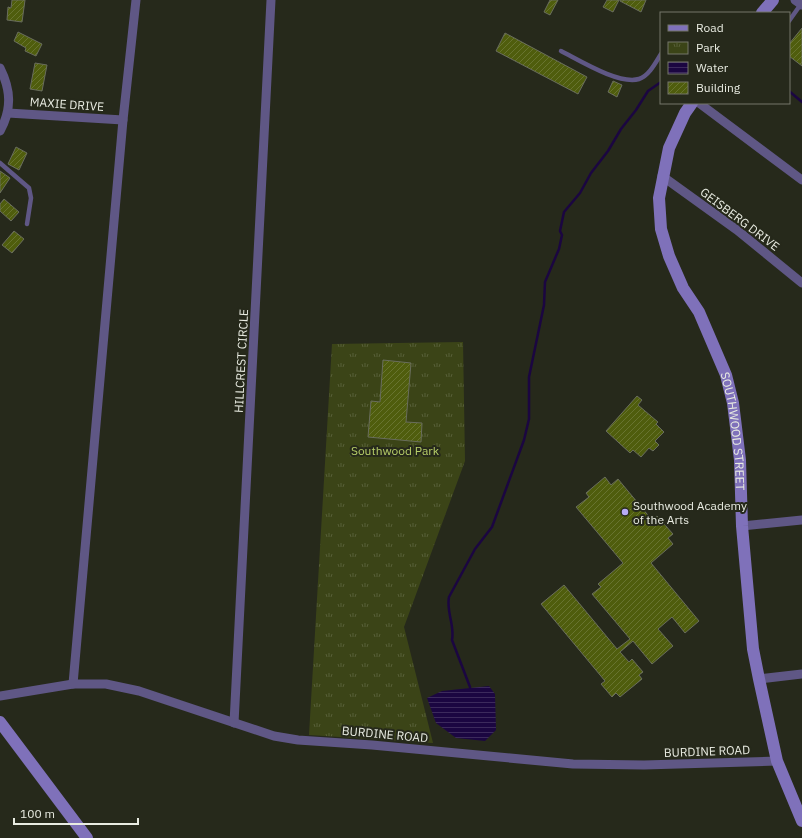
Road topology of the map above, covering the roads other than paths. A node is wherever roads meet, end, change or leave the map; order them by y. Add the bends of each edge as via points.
1 (136, 0) edge
2 (271, 0) edge
3 (773, 0) edge
4 (800, 3) edge
5 (763, 12) edge
6 (790, 19) edge
7 (561, 51) dead end
8 (660, 56) edge
9 (0, 68) edge
10 (691, 104) edge
11 (700, 104) edge
12 (8, 112) junction
13 (123, 120) junction
14 (0, 131) edge
15 (0, 163) edge
16 (662, 176) junction
17 (802, 180) edge
18 (26, 224) dead end
19 (802, 283) edge
20 (802, 520) edge
21 (742, 526) junction
22 (802, 674) edge
23 (759, 679) junction
24 (73, 684) junction
25 (0, 696) edge
26 (0, 722) edge
27 (234, 723) junction
28 (777, 761) junction
29 (802, 821) edge
30 (87, 838) edge

1 - 13 street
2 - 27 street, HILLCREST CIRCLE
3 - 5 street
4 - 6 lane
7 - 8 lane via 606,74 628,80 640,79 650,71
9 - 12 street via 6,87
10 - 16 street, SOUTHWOOD STREET via 668,148
11 - 17 street
12 - 13 street, MAXIE DRIVE
12 - 14 street
13 - 24 street
15 - 18 lane via 29,188 31,198
16 - 19 street, GEISBERG DRIVE via 737,230
16 - 21 street, SOUTHWOOD STREET via 659,198 661,229 669,256 683,288 699,312 726,375 733,403 740,460
20 - 21 street
21 - 23 street, SOUTHWOOD STREET
22 - 23 street
23 - 28 street, SOUTHWOOD STREET
24 - 25 street, BURDINE ROAD
24 - 27 street, BURDINE ROAD via 127,687
26 - 30 street
27 - 28 street, BURDINE ROAD via 274,736 298,740 573,764 644,765
28 - 29 street, SOUTHWOOD STREET

